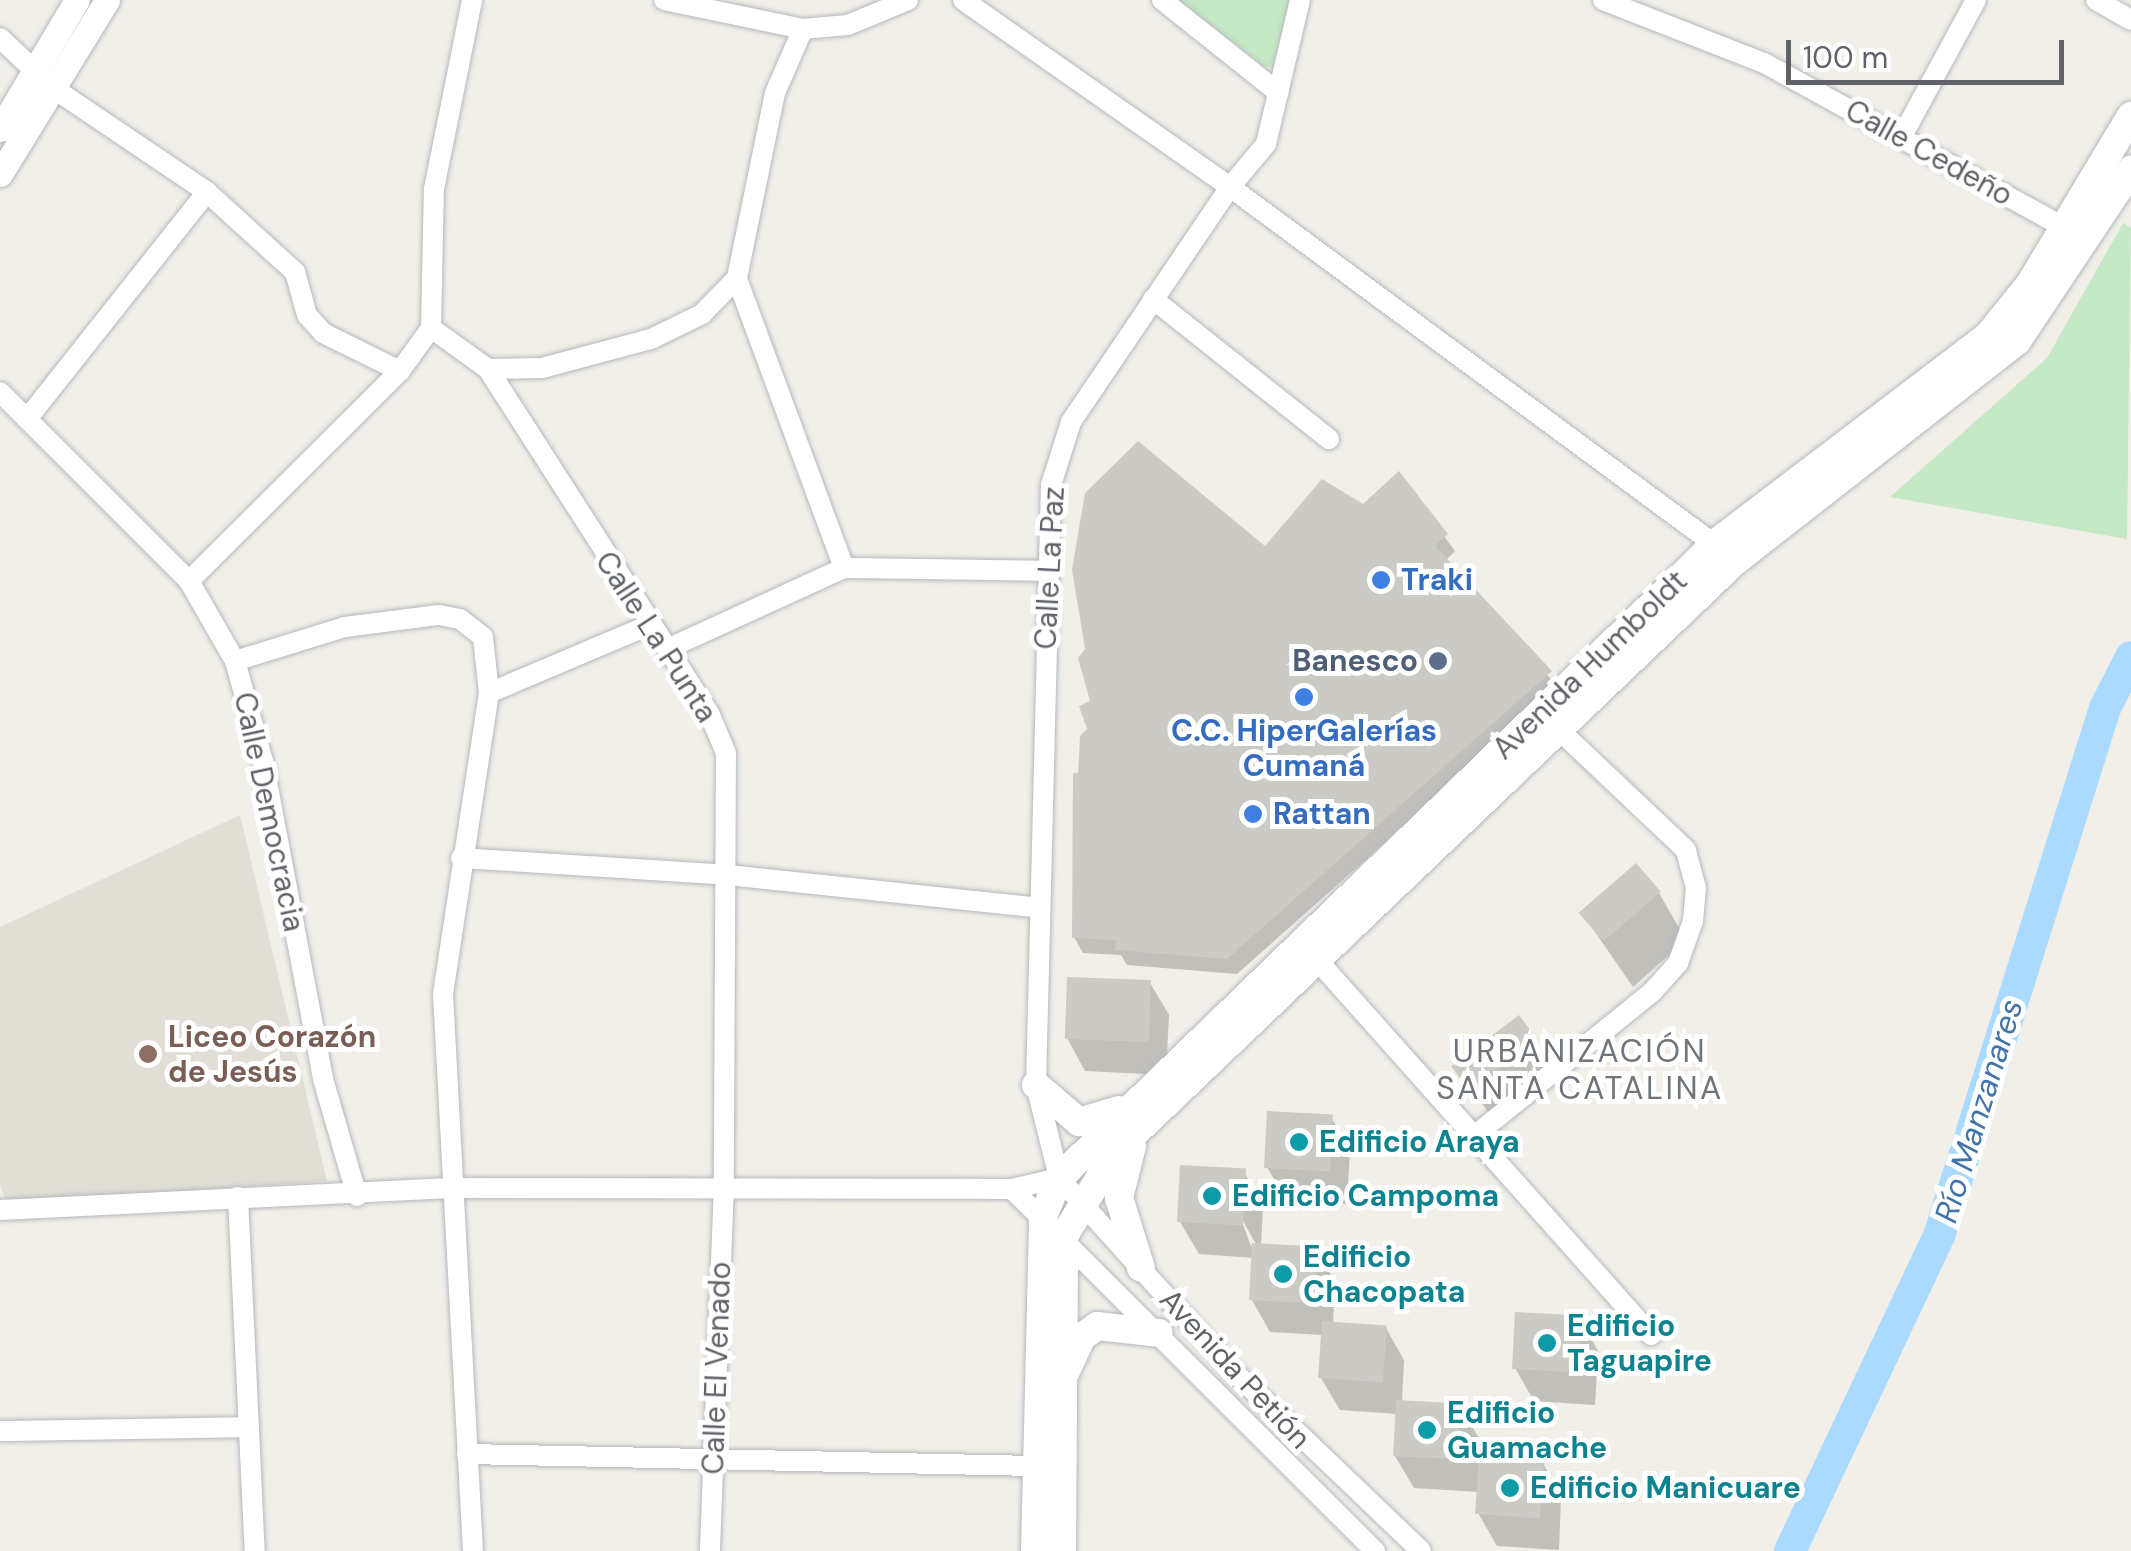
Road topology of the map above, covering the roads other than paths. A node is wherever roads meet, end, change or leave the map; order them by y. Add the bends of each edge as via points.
1 (77, 0) edge
2 (107, 0) edge
3 (472, 0) edge
4 (664, 0) edge
5 (908, 0) edge
6 (963, 0) edge
7 (1162, 0) edge
8 (1300, 0) edge
9 (1602, 0) edge
10 (1976, 0) edge
11 (2096, 0) edge
12 (2131, 20) edge
13 (803, 29) junction
14 (0, 38) edge
15 (44, 80) junction
16 (1279, 93) junction
17 (2131, 116) edge
18 (0, 128) edge
19 (1901, 138) junction
20 (2131, 170) edge
21 (0, 174) edge
22 (1230, 186) junction
23 (208, 192) junction
24 (2076, 234) junction
25 (737, 278) junction
26 (1153, 299) junction
27 (432, 328) junction
28 (488, 369) junction
29 (400, 371) junction
30 (0, 392) edge
31 (27, 418) junction
32 (1329, 439) dead end
33 (1725, 552) junction
34 (844, 568) junction
35 (1048, 570) junction
36 (189, 581) junction
37 (648, 626) junction
38 (667, 649) junction
39 (236, 661) junction
40 (489, 693) junction
41 (1560, 731) junction
42 (460, 858) junction
43 (728, 875) junction
44 (1040, 908) junction
45 (1309, 950) junction
46 (1036, 1085) junction
47 (1135, 1114) junction
48 (1473, 1137) junction
49 (1058, 1178) junction
50 (724, 1184) junction
51 (450, 1188) junction
52 (1012, 1189) junction
53 (357, 1196) junction
54 (238, 1197) junction
55 (1080, 1203) junction
56 (0, 1210) edge
57 (1042, 1217) junction
58 (1064, 1236) junction
59 (1141, 1268) junction
60 (1159, 1333) junction
61 (1651, 1336) dead end
62 (1060, 1386) junction
63 (249, 1427) junction
64 (0, 1431) edge
65 (467, 1454) junction
66 (714, 1458) junction
67 (1036, 1466) junction
68 (256, 1551) edge
69 (473, 1551) edge
70 (710, 1551) edge
71 (1035, 1551) edge
72 (1062, 1551) edge
73 (1374, 1551) edge
74 (1421, 1551) edge

1 - 15 street
2 - 15 street
3 - 27 street via 434,189
4 - 13 street
5 - 13 street via 848,25
6 - 22 street
7 - 16 street
8 - 16 street, Calle La Paz
9 - 19 street, Calle Cedeño via 1764,63
10 - 19 street
11 - 12 street
13 - 25 street via 775,93
14 - 15 street
15 - 18 street
15 - 21 street
15 - 23 street
16 - 22 street, Calle La Paz via 1266,144
17 - 24 main road, Avenida Humboldt
19 - 24 street, Calle Cedeño
20 - 24 main road, Avenida Humboldt
22 - 26 street, Calle La Paz
22 - 33 street
23 - 29 street via 294,272 307,316 324,333
23 - 31 street
24 - 33 main road, Avenida Humboldt via 2017,341 1892,424
25 - 28 street via 702,314 651,340 542,368
25 - 34 street
26 - 32 street
26 - 35 street, Calle La Paz via 1071,422 1050,486
27 - 28 street, Calle La Punta
27 - 29 street
28 - 37 street, Calle La Punta
29 - 36 street
30 - 31 street, Calle Democracia
31 - 36 street, Calle Democracia
33 - 41 main road, Avenida Humboldt
33 - 45 main road, Avenida Humboldt
34 - 35 street
34 - 38 street
35 - 44 street, Calle La Paz
36 - 39 street, Calle Democracia
37 - 38 street, Calle La Punta
37 - 40 street
38 - 43 street, Calle La Punta via 726,753
39 - 40 street via 345,627 439,615 460,618 483,637
39 - 53 street, Calle Democracia via 263,761 323,1078
40 - 42 street
41 - 45 main road, Avenida Humboldt
41 - 48 street via 1686,850 1696,888 1692,921 1678,963 1654,991
42 - 43 street
42 - 51 street via 443,994
43 - 44 street
43 - 50 street, Calle La Punta
44 - 46 street, Calle La Paz
45 - 47 main road, Avenida Humboldt
45 - 48 street
46 - 47 main road via 1079,1122
46 - 49 street, Calle La Paz
47 - 49 main road, Avenida Humboldt
47 - 55 main road, Avenida Humboldt
47 - 59 main road via 1119,1198
48 - 61 street
49 - 52 street
49 - 55 street, Avenida Petión
49 - 57 main road, Avenida Humboldt
50 - 51 street
50 - 52 street
50 - 66 street, Calle El Venado
51 - 53 street
51 - 65 street
52 - 57 street, Avenida Petión
53 - 54 street
54 - 56 street
54 - 63 street
55 - 58 main road, Avenida Humboldt
55 - 59 street, Avenida Petión
57 - 58 street, Avenida Petión
57 - 67 main road
58 - 60 street, Avenida Petión
58 - 62 main road
59 - 74 street, Avenida Petión via 1288,1427
60 - 62 main road via 1097,1326 1082,1337
60 - 73 street, Avenida Petión
62 - 72 main road
63 - 64 street
63 - 68 street
65 - 66 street
65 - 69 street
66 - 67 street
66 - 70 street, Calle El Venado
67 - 71 main road

